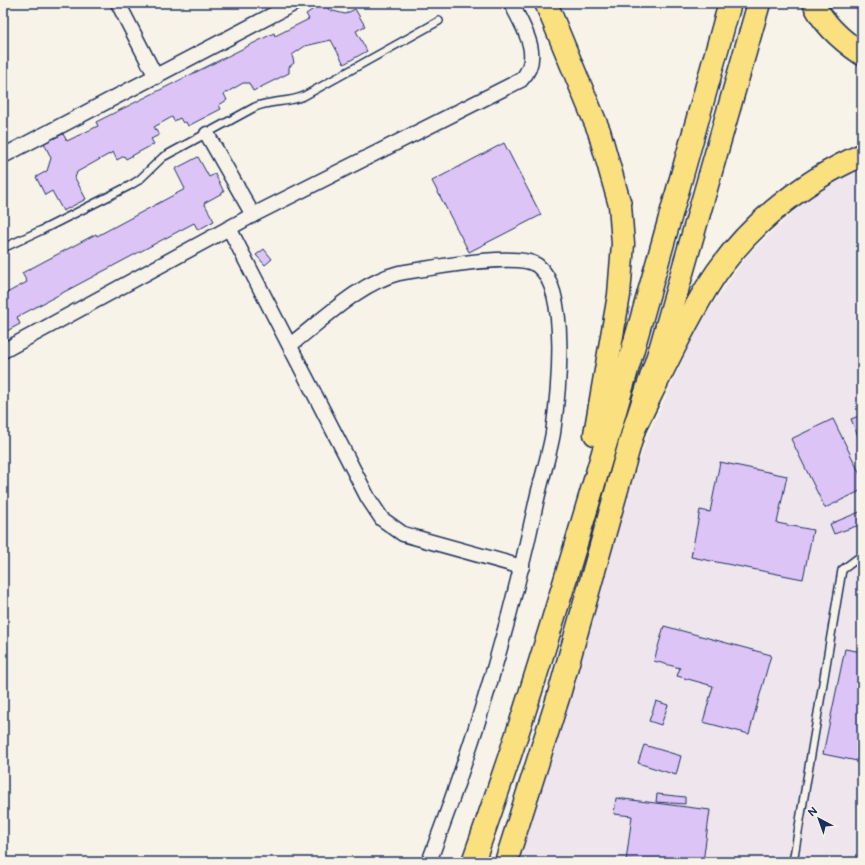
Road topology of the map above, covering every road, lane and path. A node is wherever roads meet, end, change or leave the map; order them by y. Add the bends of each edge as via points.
1 (118, 3) edge
2 (295, 3) edge
3 (511, 3) edge
4 (546, 3) edge
5 (730, 3) edge
6 (759, 3) edge
7 (814, 3) edge
8 (439, 20) dead end
9 (862, 54) edge
10 (156, 77) junction
11 (207, 134) junction
12 (862, 155) edge
13 (3, 156) edge
14 (253, 215) junction
15 (229, 228) junction
16 (3, 248) edge
17 (290, 345) junction
18 (3, 351) edge
19 (634, 429) junction
20 (862, 555) edge
21 (571, 558) junction
22 (522, 567) junction
23 (429, 862) edge
24 (473, 862) edge
25 (506, 862) edge
26 (793, 862) edge

1 - 10 street
2 - 10 street
3 - 14 street via 532,51 531,67 521,80
4 - 21 highway via 599,131 620,205 623,244 612,340
5 - 21 highway
6 - 19 highway via 660,350
7 - 9 highway via 837,34
8 - 11 lane via 304,96 262,104
10 - 13 street
11 - 14 street
11 - 16 lane via 163,157 129,186
12 - 19 highway via 843,163 809,184 769,215 736,249 707,288 689,318
14 - 15 street
15 - 17 street
15 - 18 street
17 - 22 street via 368,498 382,519 403,534
17 - 22 street via 361,289 386,276 399,272 504,259 528,260 537,265 550,282 557,314 559,381 552,434
19 - 25 highway via 558,698
20 - 26 lane via 842,570
21 - 24 highway via 528,701
22 - 23 street via 466,754

